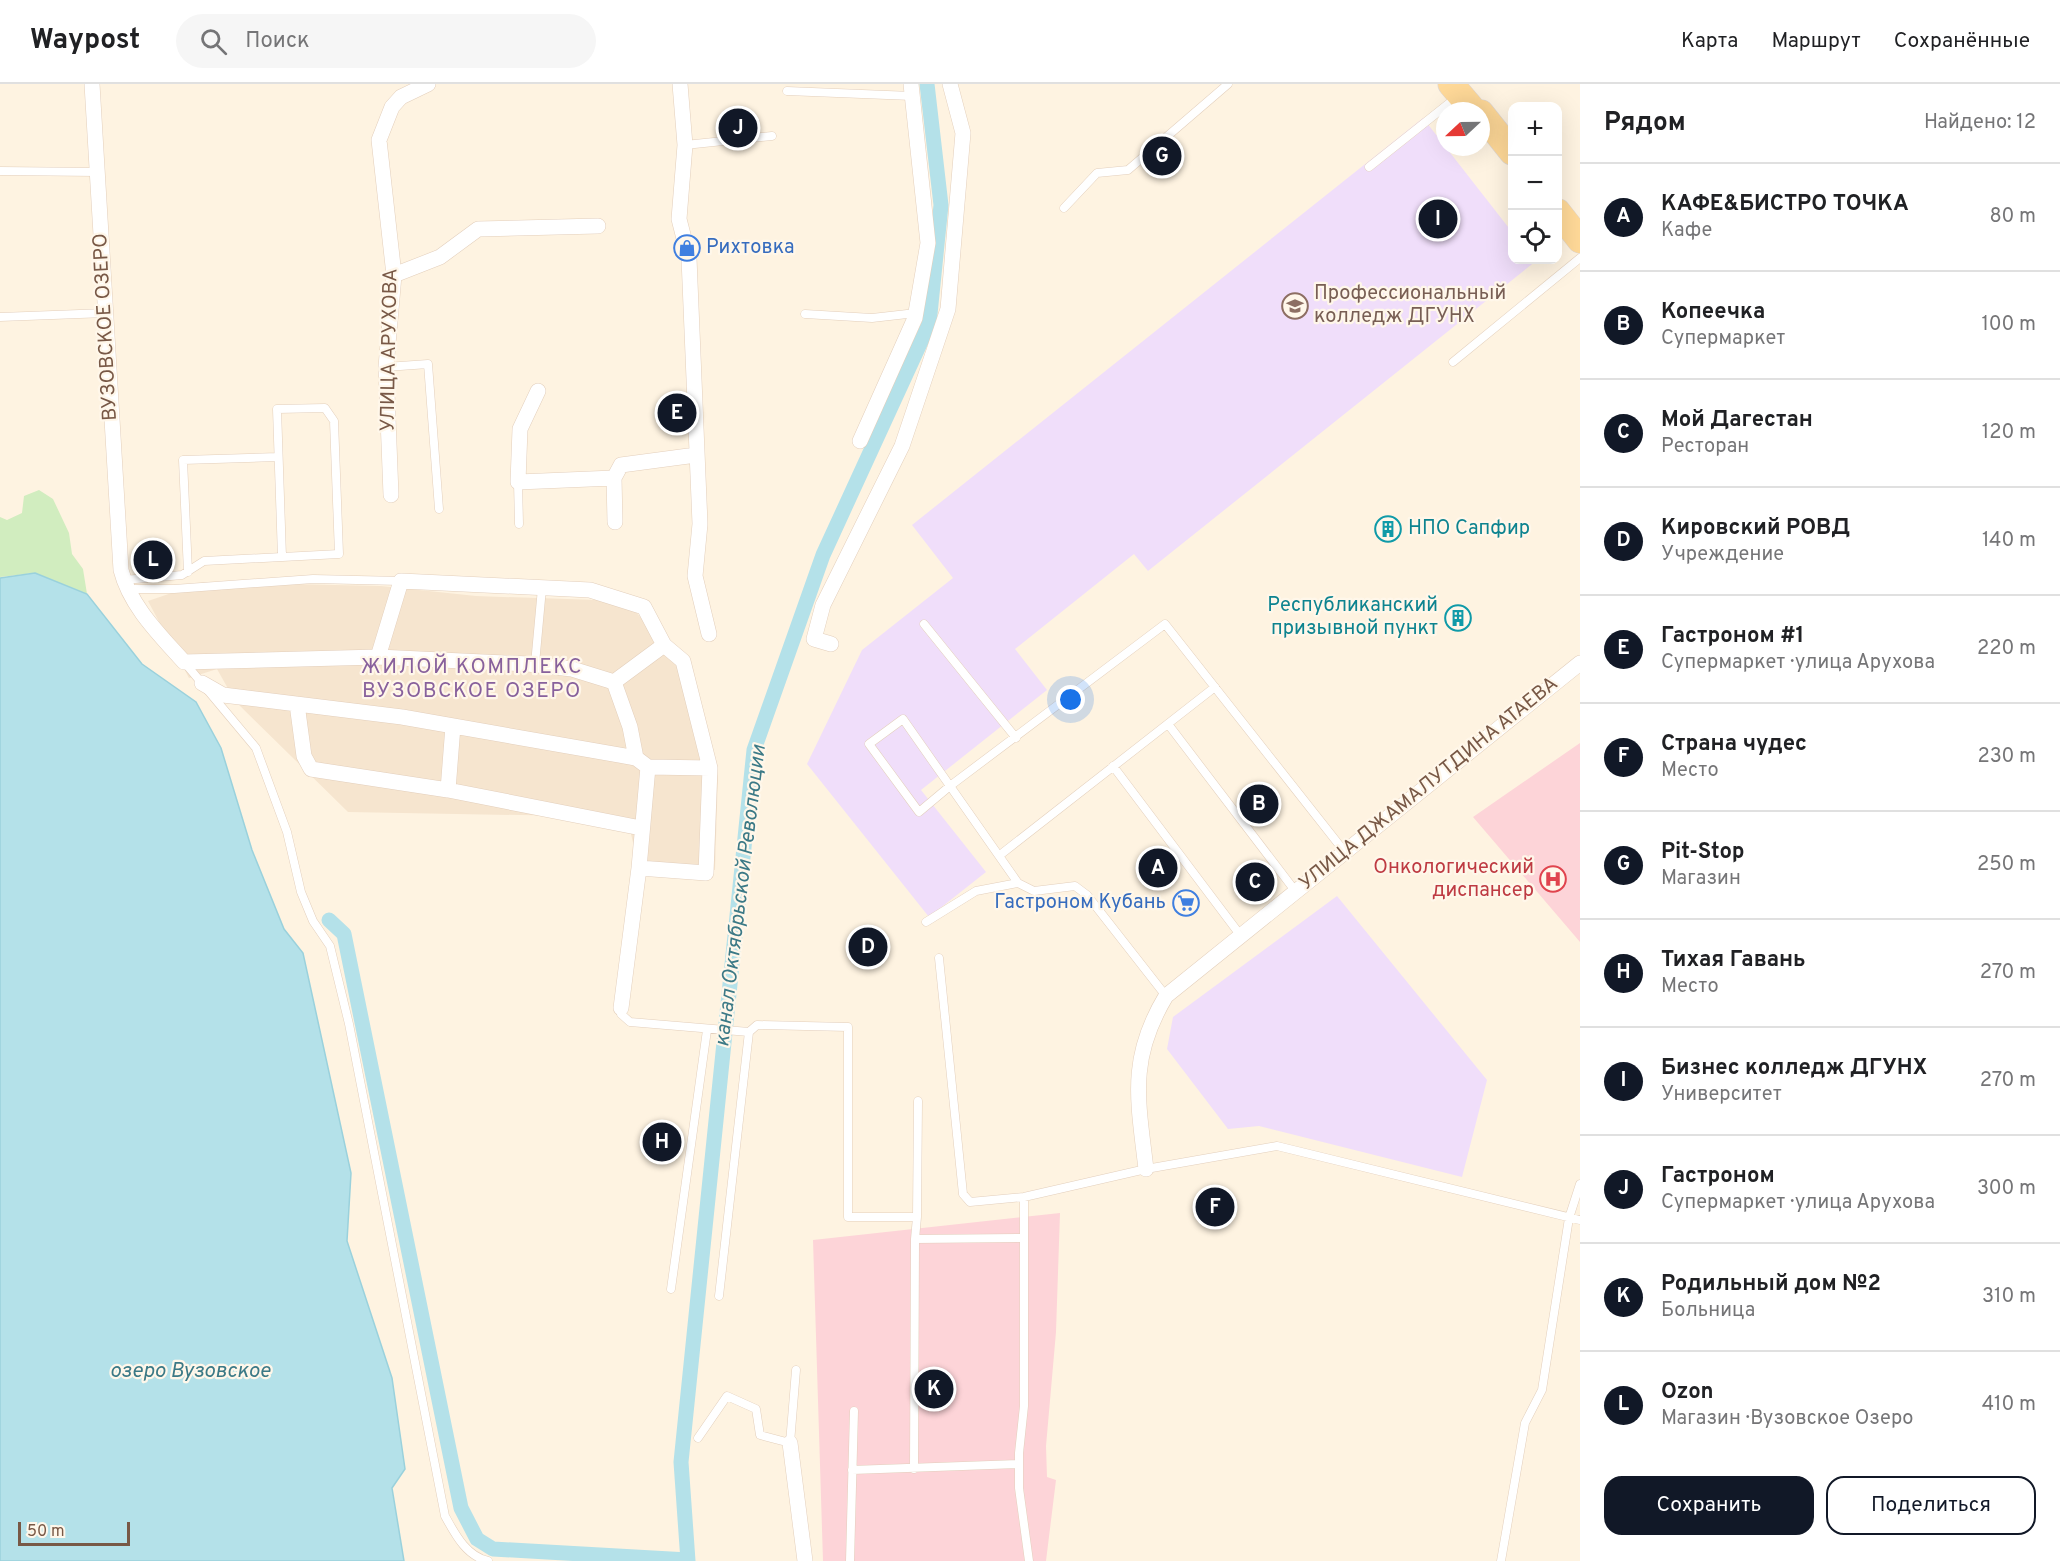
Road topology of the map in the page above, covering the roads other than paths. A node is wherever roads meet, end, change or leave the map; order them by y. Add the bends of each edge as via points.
1 (92, 84) edge
2 (428, 84) edge
3 (680, 84) edge
4 (951, 84) edge
5 (1228, 84) edge
6 (788, 90) dead end
7 (911, 90) edge
8 (1466, 99) edge
9 (1490, 131) edge
10 (772, 136) dead end
11 (685, 145) junction
12 (1508, 147) edge
13 (1510, 156) edge
14 (1369, 167) dead end
15 (0, 171) edge
16 (97, 172) junction
17 (1064, 208) dead end
18 (1560, 210) edge
19 (1562, 218) edge
20 (598, 226) dead end
21 (1580, 234) edge
22 (1580, 240) edge
23 (1580, 258) edge
24 (394, 275) junction
25 (106, 313) junction
26 (916, 313) junction
27 (805, 314) dead end
28 (0, 317) edge
29 (1453, 362) dead end
30 (386, 367) junction
31 (538, 391) dead end
32 (860, 441) dead end
33 (696, 455) junction
34 (278, 457) junction
35 (615, 478) junction
36 (518, 482) junction
37 (391, 495) dead end
38 (439, 509) dead end
39 (615, 522) dead end
40 (519, 524) dead end
41 (282, 557) junction
42 (188, 572) junction
43 (124, 580) junction
44 (401, 581) junction
45 (542, 588) junction
46 (924, 624) dead end
47 (709, 634) dead end
48 (831, 644) dead end
49 (664, 645) junction
50 (378, 657) junction
51 (184, 662) junction
52 (1580, 663) edge
53 (535, 664) junction
54 (614, 682) junction
55 (202, 683) junction
56 (1215, 687) junction
57 (297, 705) junction
58 (1168, 724) junction
59 (453, 726) junction
60 (1016, 738) junction
61 (642, 763) junction
62 (1113, 766) junction
63 (710, 768) junction
64 (950, 786) junction
65 (448, 790) junction
66 (641, 828) junction
67 (1344, 851) junction
68 (1000, 855) junction
69 (639, 868) junction
70 (1018, 883) junction
71 (1296, 892) junction
72 (926, 922) dead end
73 (1241, 936) junction
74 (939, 958) dead end
75 (1166, 996) junction
76 (621, 1008) joint
77 (707, 1030) junction
78 (749, 1032) junction
79 (918, 1101) dead end
80 (1146, 1169) junction
81 (1580, 1184) edge
82 (1024, 1197) junction
83 (917, 1217) junction
84 (1569, 1218) junction
85 (1580, 1220) edge
86 (1024, 1238) junction
87 (915, 1239) junction
88 (671, 1289) dead end
89 (719, 1296) dead end
90 (796, 1370) dead end
91 (854, 1411) dead end
92 (698, 1438) dead end
93 (790, 1443) junction
94 (1019, 1464) junction
95 (914, 1469) junction
96 (852, 1470) junction
97 (488, 1561) edge
98 (805, 1561) edge
99 (850, 1561) edge
100 (1029, 1561) edge
101 (1501, 1561) edge

1 - 16 street, ВУЗОВСКОЕ ОЗЕРО
2 - 24 street, УЛИЦА АРУХОВА via 401,97 392,107 379,140
3 - 11 street
4 - 48 street via 963,133 948,309 902,446 823,605 814,639
5 - 17 lane via 1128,170 1097,173
6 - 7 lane
7 - 26 street via 928,243
8 - 12 main road
8 - 14 lane
9 - 13 main road
10 - 11 lane
11 - 33 street via 679,219 688,258
15 - 16 lane
16 - 25 street, ВУЗОВСКОЕ ОЗЕРО
18 - 21 main road
19 - 22 main road
20 - 24 street via 477,229 440,257
23 - 29 lane
24 - 30 street, УЛИЦА АРУХОВА
25 - 28 lane
25 - 43 street, ВУЗОВСКОЕ ОЗЕРО
26 - 27 lane via 872,318
26 - 32 street
30 - 37 street, УЛИЦА АРУХОВА
30 - 38 lane via 428,364
31 - 36 street via 520,429
33 - 35 street via 621,465
33 - 47 street via 700,524 695,576
34 - 41 lane
34 - 41 lane via 277,409 325,408 334,421 339,554
34 - 42 lane via 183,460
35 - 36 street
35 - 39 street
36 - 40 lane
41 - 42 lane via 204,561
42 - 43 lane
43 - 44 lane via 174,589 313,579
43 - 51 street via 157,631
44 - 45 street
44 - 50 street
45 - 49 street via 590,590 644,607
45 - 53 lane
46 - 60 lane
49 - 54 street
49 - 63 street via 683,661
50 - 51 street
50 - 53 street
51 - 55 lane
52 - 67 street, УЛИЦА ДЖАМАЛУТДИНА АТАЕВА
53 - 54 street via 572,669
54 - 61 street
55 - 57 street via 223,694
55 - 97 lane via 256,748 287,832 301,892 330,946 349,1024 445,1516 459,1541 477,1558
56 - 58 lane
56 - 60 lane via 1165,624
56 - 67 lane
57 - 59 street
57 - 65 street via 304,756 311,769
58 - 62 lane
58 - 71 lane
59 - 61 street
59 - 65 street
60 - 64 lane
61 - 63 street
61 - 66 street
62 - 68 lane
62 - 73 lane
63 - 69 street via 706,873
64 - 64 lane via 903,719 868,744 919,813
64 - 68 lane
65 - 66 street
66 - 69 street
67 - 71 street, УЛИЦА ДЖАМАЛУТДИНА АТАЕВА
68 - 70 lane
69 - 76 street
70 - 72 lane via 976,891
70 - 75 lane via 1034,891 1082,888
71 - 73 street, УЛИЦА ДЖАМАЛУТДИНА АТАЕВА
73 - 75 street, УЛИЦА ДЖАМАЛУТДИНА АТАЕВА
74 - 82 lane via 963,1194 970,1202
75 - 80 street, УЛИЦА ДЖАМАЛУТДИНА АТАЕВА via 1153,1017 1138,1066
76 - 77 lane via 621,1014 630,1022
77 - 78 lane
77 - 88 lane
78 - 83 lane via 757,1025 848,1027 848,1217
78 - 89 lane
79 - 83 lane
80 - 82 lane
80 - 84 lane via 1277,1146
81 - 84 lane
82 - 86 lane
83 - 87 lane
84 - 85 lane
84 - 101 lane via 1542,1390 1525,1423
86 - 87 lane
86 - 94 lane via 1024,1406
87 - 95 lane
90 - 93 lane
91 - 96 lane
92 - 93 lane via 727,1396 756,1409 760,1435
93 - 98 street
94 - 95 lane
94 - 100 lane
95 - 96 lane
96 - 99 lane

